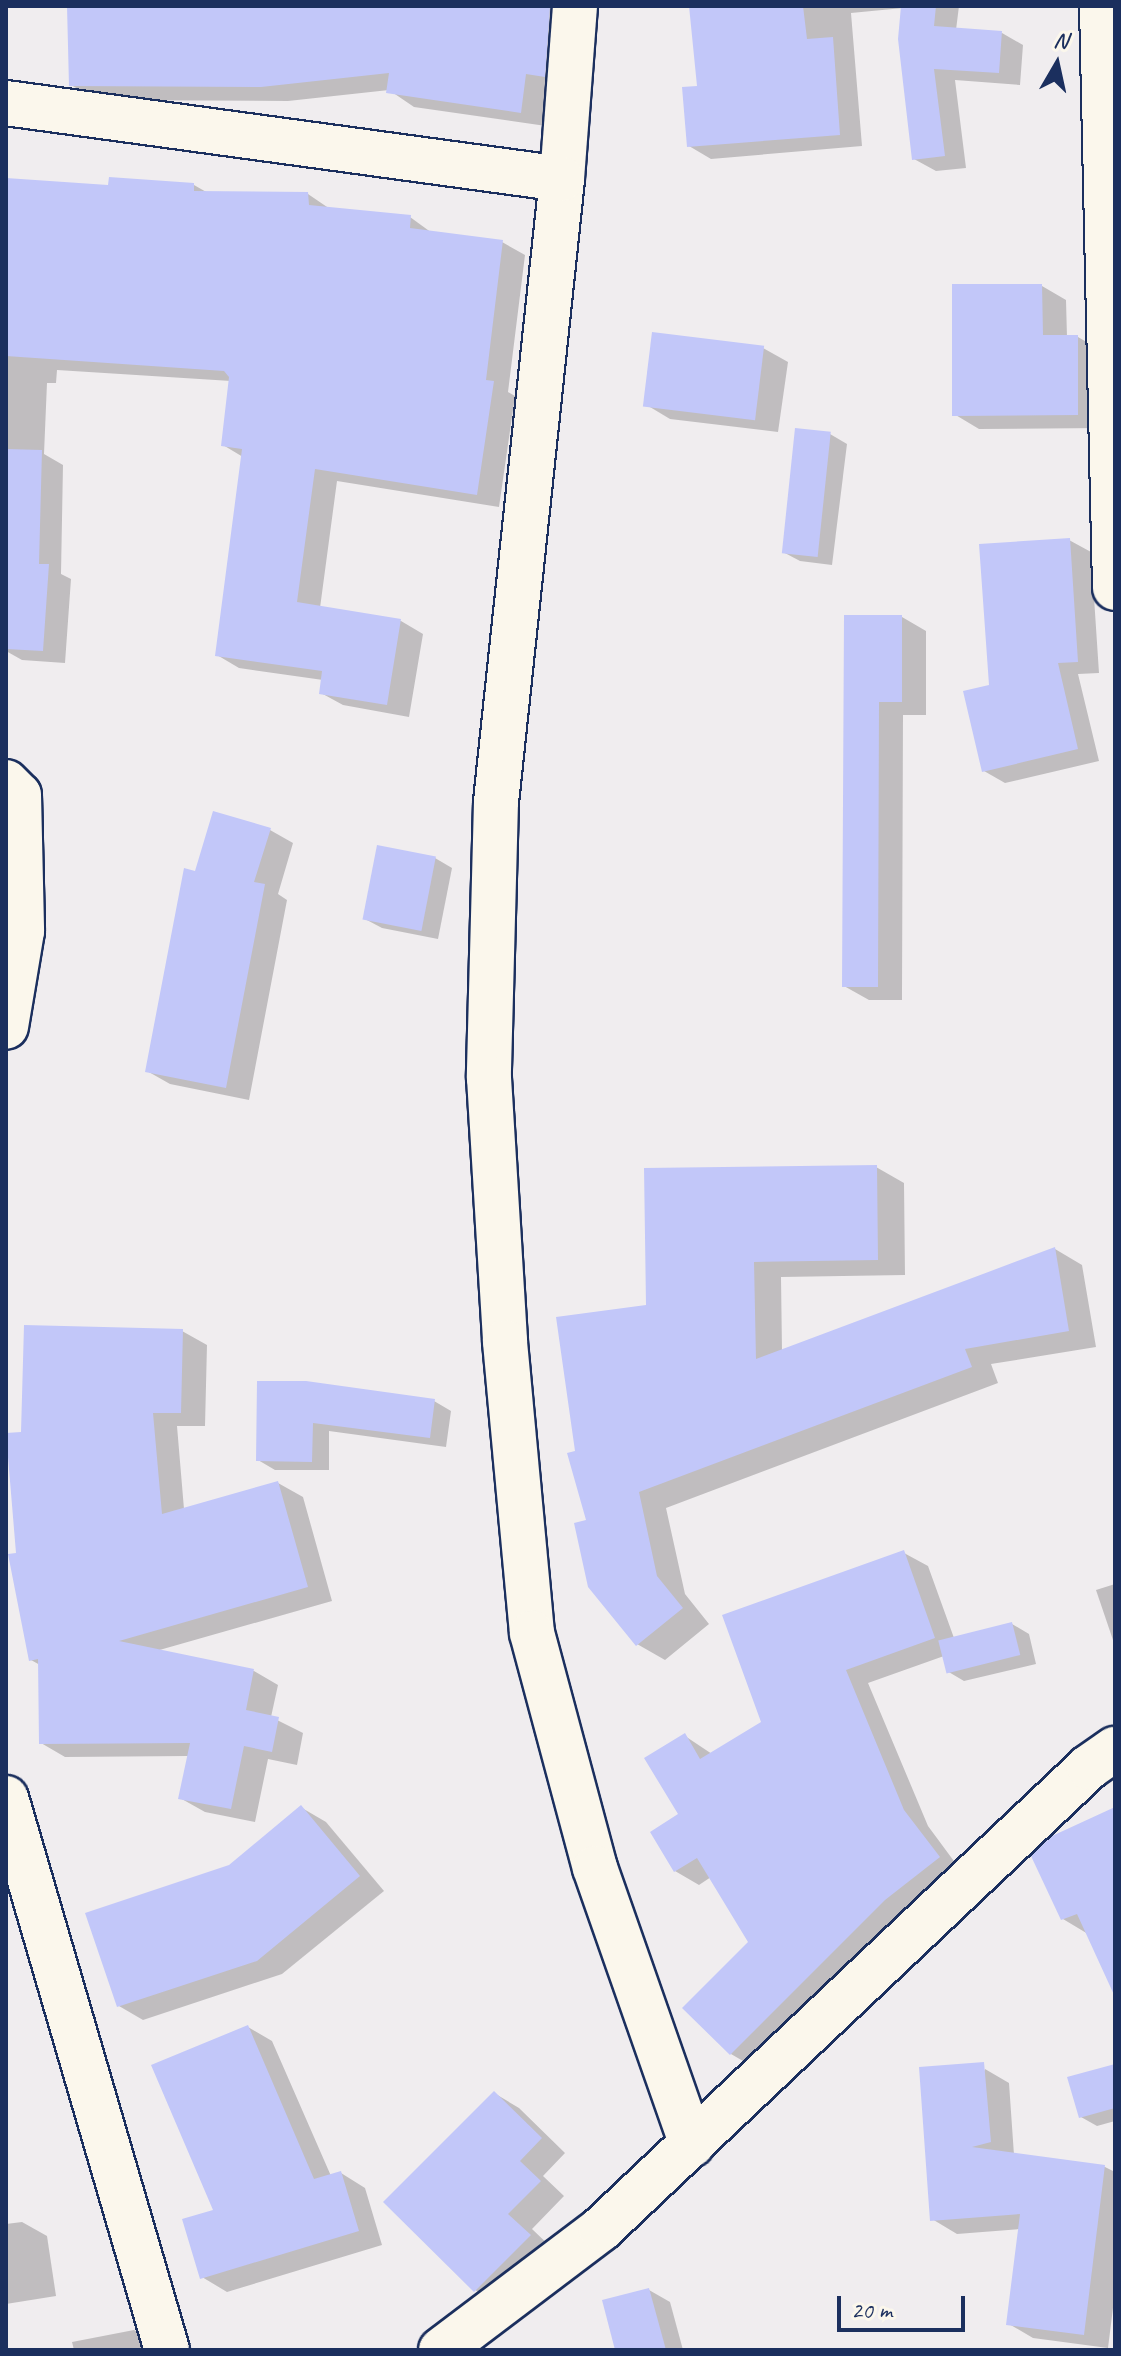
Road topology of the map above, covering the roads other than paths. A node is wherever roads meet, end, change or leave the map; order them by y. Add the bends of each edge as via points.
1 (575, 6) edge
2 (1102, 6) edge
3 (6, 103) edge
4 (562, 179) junction
5 (1115, 588) edge
6 (6, 782) edge
7 (6, 1027) edge
8 (1115, 1749) edge
9 (6, 1798) edge
10 (692, 2145) junction
11 (167, 2350) edge
12 (441, 2350) edge

1 - 4 street
2 - 5 street
3 - 4 street
4 - 10 street via 496,802 489,1078 505,1342 532,1633 595,1868
6 - 7 street via 19,795 22,931
8 - 10 street via 1089,1767
9 - 11 street
10 - 12 street via 601,2229

